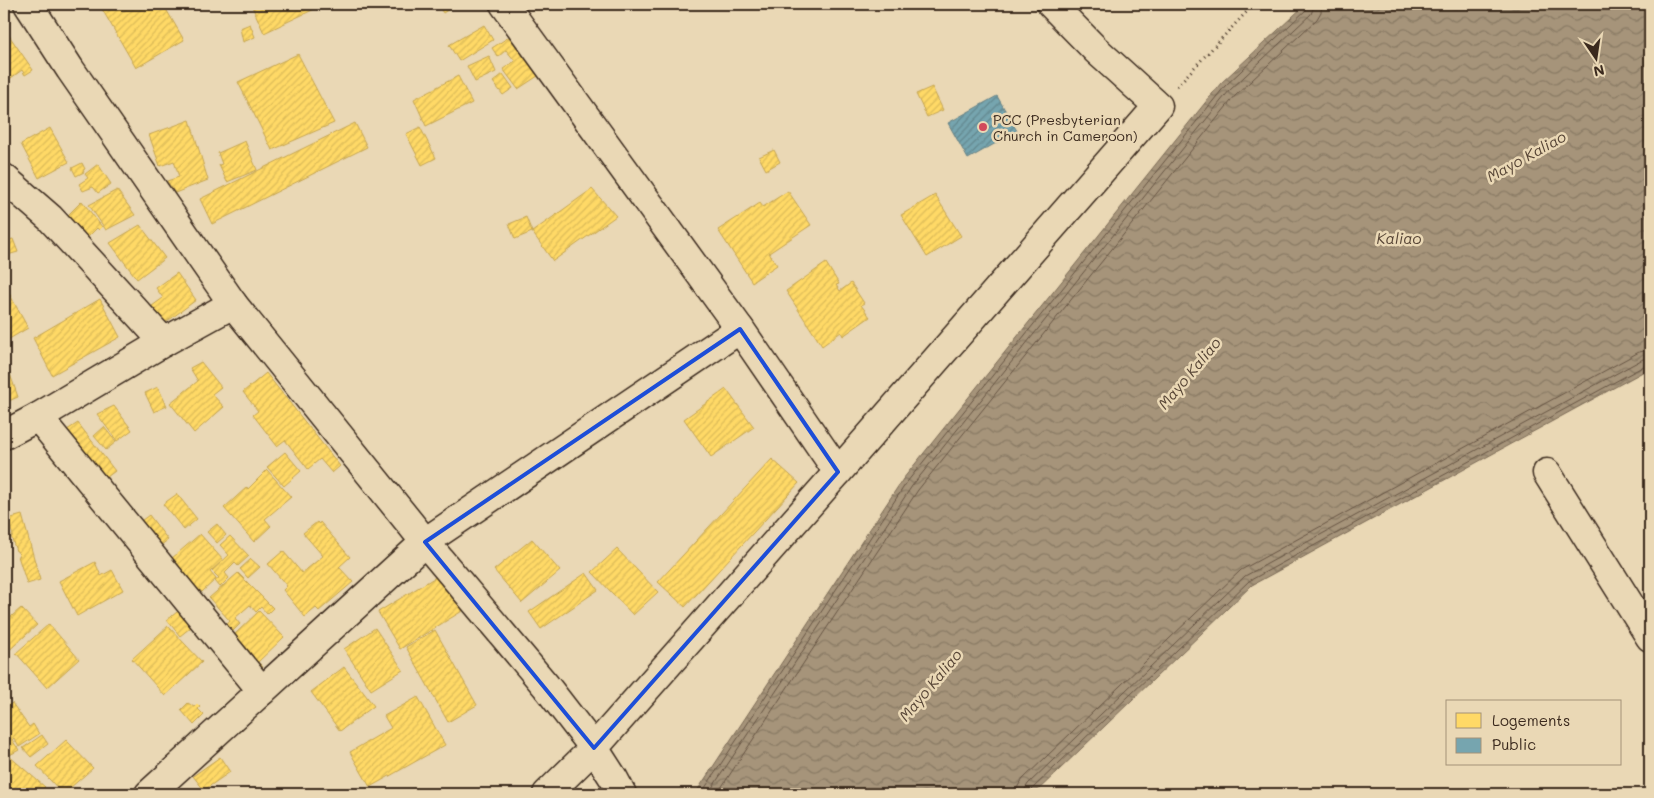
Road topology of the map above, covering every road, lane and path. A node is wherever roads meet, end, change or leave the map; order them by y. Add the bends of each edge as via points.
1 (28, 4) edge
2 (504, 4) edge
3 (1051, 4) edge
4 (1254, 4) edge
5 (1158, 106) junction
6 (4, 178) edge
7 (233, 304) junction
8 (740, 329) junction
9 (164, 342) junction
10 (38, 417) junction
11 (4, 434) edge
12 (838, 472) junction
13 (1547, 473) dead end
14 (425, 542) junction
15 (1643, 608) edge
16 (1650, 636) edge
17 (262, 691) junction
18 (594, 748) junction
19 (149, 794) edge
20 (547, 794) edge
21 (622, 794) edge

1 - 7 street
2 - 8 street
3 - 5 street
4 - 5 path
5 - 12 street
6 - 9 street via 50,218
7 - 9 street
7 - 14 street
8 - 12 street
8 - 14 street
9 - 10 street
10 - 11 street
10 - 17 street
12 - 18 street
13 - 15 street
14 - 17 street
14 - 18 street
15 - 16 street
17 - 19 street
18 - 20 street
18 - 21 street

